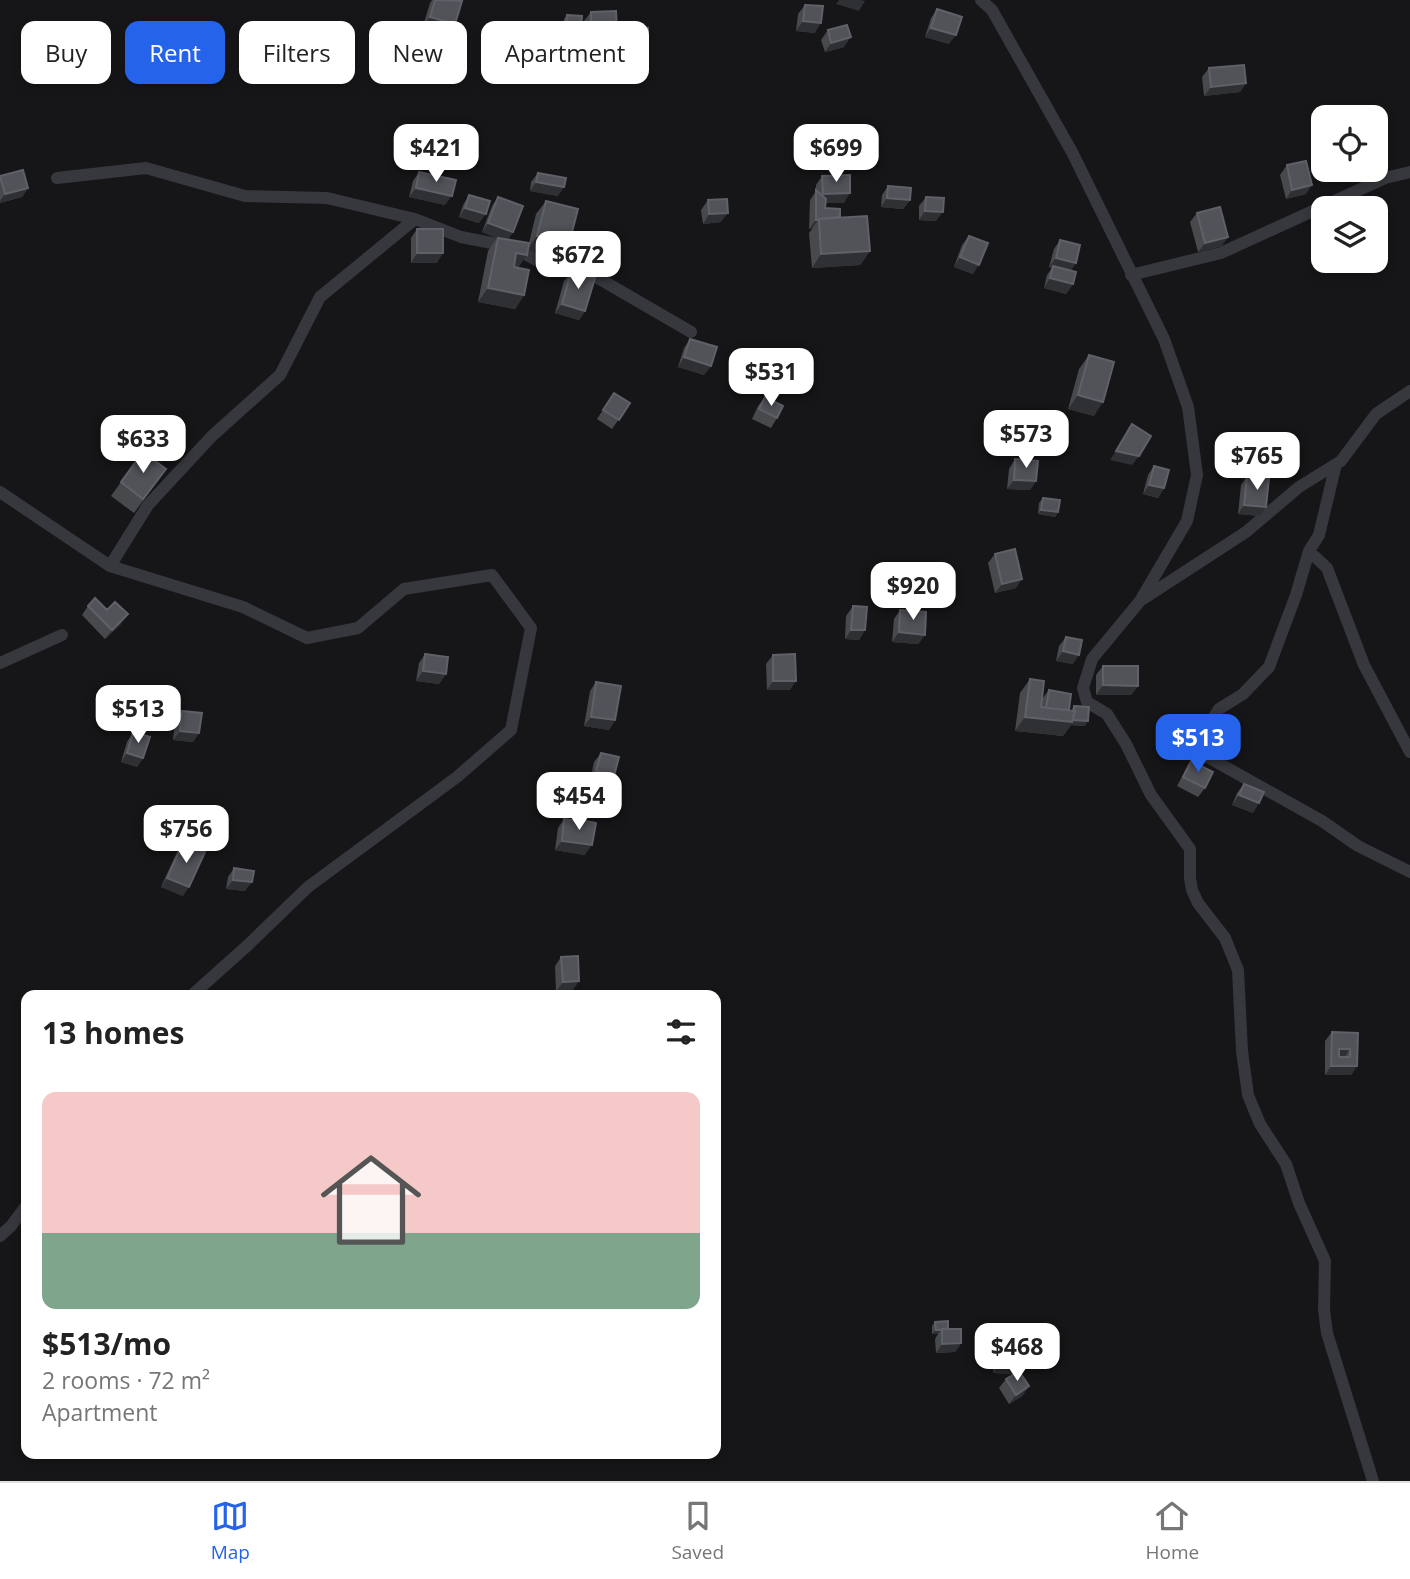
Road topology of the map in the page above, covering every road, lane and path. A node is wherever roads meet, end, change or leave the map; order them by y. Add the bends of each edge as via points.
1 (981, 0) edge
2 (1410, 172) edge
3 (57, 178) dead end
4 (415, 219) junction
5 (1131, 275) junction
6 (691, 332) dead end
7 (1410, 391) edge
8 (1336, 464) junction
9 (0, 492) edge
10 (1309, 551) junction
11 (110, 566) junction
12 (1140, 601) junction
13 (62, 635) dead end
14 (0, 663) edge
15 (1410, 752) edge
16 (1410, 872) edge
17 (198, 990) edge
18 (21, 1213) edge
19 (0, 1236) edge
20 (1373, 1481) edge

1 - 5 street via 992,10 1072,152
2 - 5 street via 1385,178 1221,253
3 - 4 street via 146,168 245,196 327,198
4 - 6 street via 461,237 512,247 551,268 579,267
4 - 11 street via 320,297 280,375 212,436 148,505
5 - 12 street via 1164,339 1188,407 1197,475 1187,521
7 - 8 street via 1376,414
8 - 10 street via 1319,535
8 - 12 street via 1299,487 1246,533
9 - 11 street
10 - 15 street via 1327,568 1364,665
10 - 16 street via 1269,667 1243,694 1219,709 1207,727 1204,755
11 - 17 street via 243,607 307,638 358,628 404,589 492,575 531,628 510,730 457,778 308,887
12 - 20 street via 1092,659 1083,688 1087,702 1107,714 1151,795 1183,838 1189,849 1192,890 1225,938 1238,970 1248,1095 1286,1164 1325,1261 1327,1333
13 - 14 street
18 - 19 street

